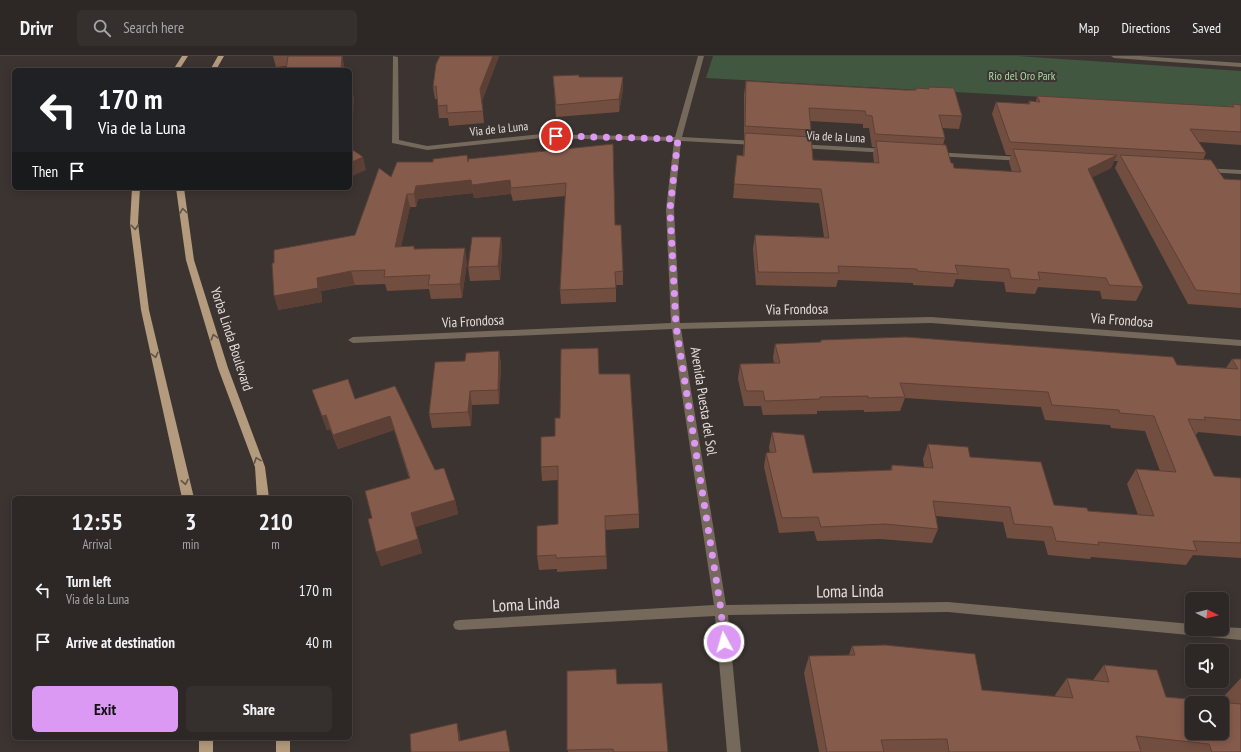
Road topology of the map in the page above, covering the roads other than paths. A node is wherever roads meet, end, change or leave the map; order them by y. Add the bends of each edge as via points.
1 (186, 56) edge
2 (221, 56) edge
3 (701, 56) edge
4 (1114, 56) edge
5 (395, 57) edge
6 (1241, 65) edge
7 (177, 68) edge
8 (214, 68) edge
9 (678, 139) junction
10 (765, 144) edge
11 (789, 145) edge
12 (900, 152) edge
13 (932, 154) edge
14 (1035, 160) edge
15 (1193, 169) edge
16 (1241, 172) edge
17 (136, 190) edge
18 (180, 190) edge
19 (676, 326) junction
20 (353, 340) dead end
21 (1241, 343) edge
22 (188, 496) edge
23 (263, 496) edge
24 (721, 610) junction
25 (459, 625) dead end
26 (1241, 634) edge
27 (206, 740) edge
28 (283, 740) edge
29 (206, 752) edge
30 (283, 752) edge
31 (734, 752) edge

1 - 7 main road
2 - 8 main road
3 - 9 street, Avenida Puesta del Sol
4 - 6 street
5 - 9 street, Via de la Luna via 395,141 427,148 541,136
9 - 10 street, Via de la Luna
9 - 19 street, Avenida Puesta del Sol via 670,209
11 - 12 street, Via de la Luna
13 - 14 street
15 - 16 street
17 -> 22 main road via 134,223 144,310
23 -> 18 main road, Yorba Linda Boulevard via 260,467 223,368 190,260
19 - 20 street, Via Frondosa
19 - 21 street, Via Frondosa via 931,320
19 - 24 street, Avenida Puesta del Sol
24 - 25 street, Loma Linda
24 - 26 street, Loma Linda via 948,607
24 - 31 street, Avenida Puesta del Sol
27 - 29 main road
28 - 30 main road

